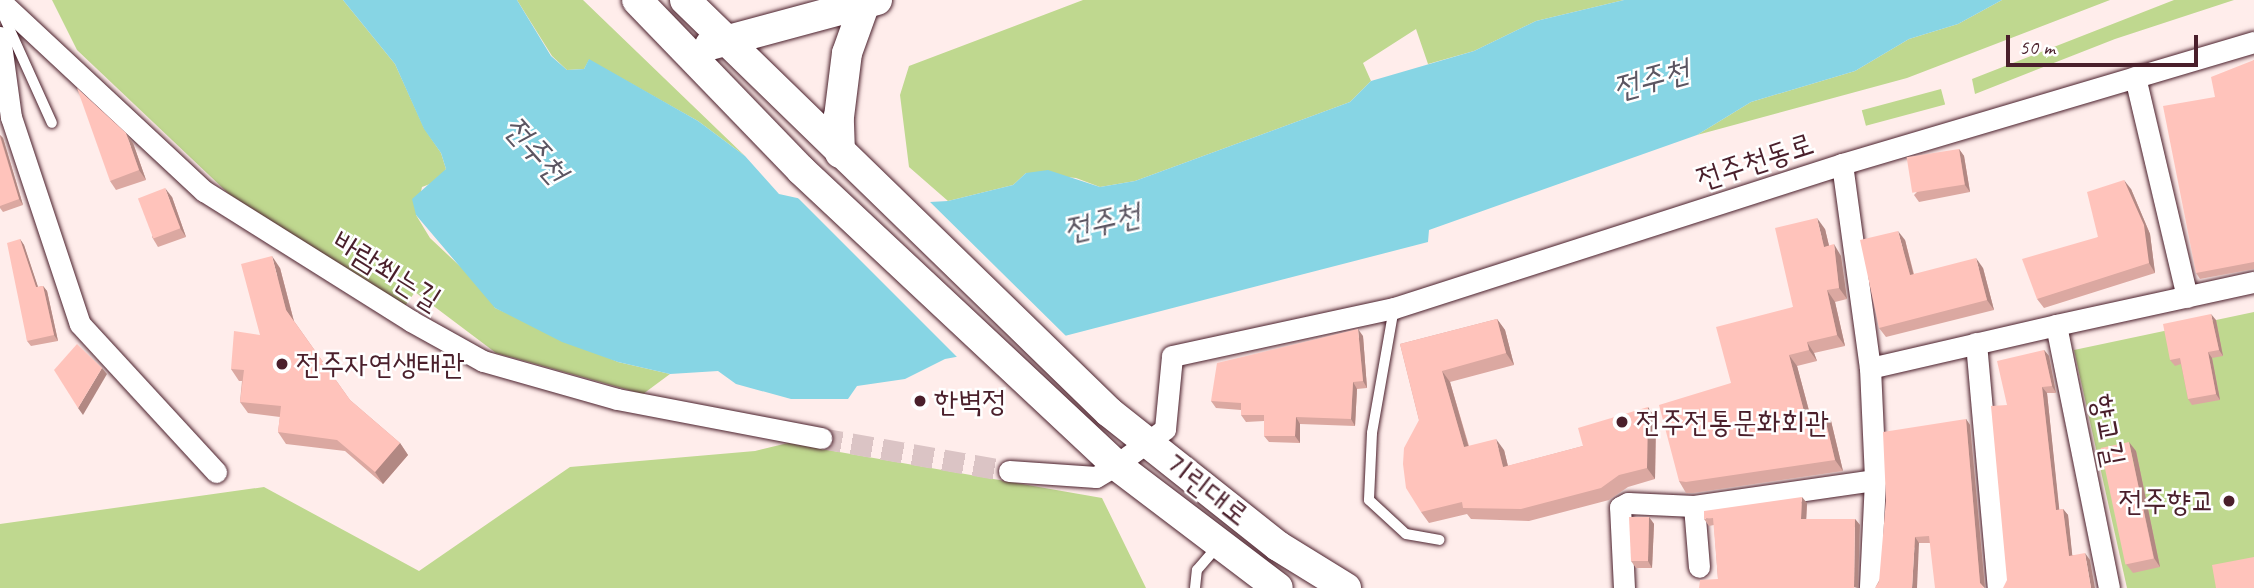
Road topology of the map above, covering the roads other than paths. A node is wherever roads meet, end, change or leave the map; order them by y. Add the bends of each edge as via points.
1 (637, 0) edge
2 (685, 0) edge
3 (0, 1) edge
4 (867, 1) edge
5 (0, 8) edge
6 (0, 37) edge
7 (724, 41) junction
8 (2254, 42) edge
9 (686, 52) junction
10 (2135, 76) junction
11 (52, 123) dead end
12 (840, 153) junction
13 (1842, 164) junction
14 (2254, 282) edge
15 (2187, 297) junction
16 (1394, 308) junction
17 (2056, 325) junction
18 (1976, 343) junction
19 (1870, 368) junction
20 (821, 438) tunnel mouth
21 (1146, 441) junction
22 (1116, 465) junction
23 (1009, 471) tunnel mouth
24 (215, 472) dead end
25 (1874, 480) junction
26 (1694, 506) junction
27 (1439, 540) dead end
28 (1221, 543) junction
29 (1699, 567) dead end
30 (1195, 588) edge
31 (1278, 588) edge
32 (1346, 588) edge
33 (1624, 588) edge
34 (1870, 588) edge
35 (1998, 588) edge
36 (2109, 588) edge

1 - 9 street, 기린대로
2 - 7 street, 기린대로
3 - 20 street, 바람쐬는길 via 204,191 483,361 617,399
4 - 7 street
4 - 12 street via 847,53
5 - 11 lane
6 - 24 street via 11,117 80,324
7 - 9 street
7 - 12 street, 기린대로
8 - 10 street, 전주천동로
9 - 22 street, 기린대로 via 801,170
10 - 13 street, 전주천동로
10 - 15 street
12 - 21 street, 기린대로 via 1074,381
13 - 16 street, 전주천동로
13 - 19 street
14 - 15 street
15 - 17 street
16 - 21 street, 전주천동로 via 1172,356 1165,429
16 - 27 lane via 1372,433 1369,500 1406,534
17 - 18 street
17 - 36 street, 향교길
18 - 19 street
18 - 35 street
19 - 25 street
21 - 22 street
21 - 32 street, 기린대로 via 1278,545
22 - 23 street via 1096,477
22 - 28 street, 기린대로
25 - 26 street
25 - 34 street
26 - 29 street
26 - 33 street via 1636,502 1619,508
28 - 30 lane via 1197,570
28 - 31 street, 기린대로

